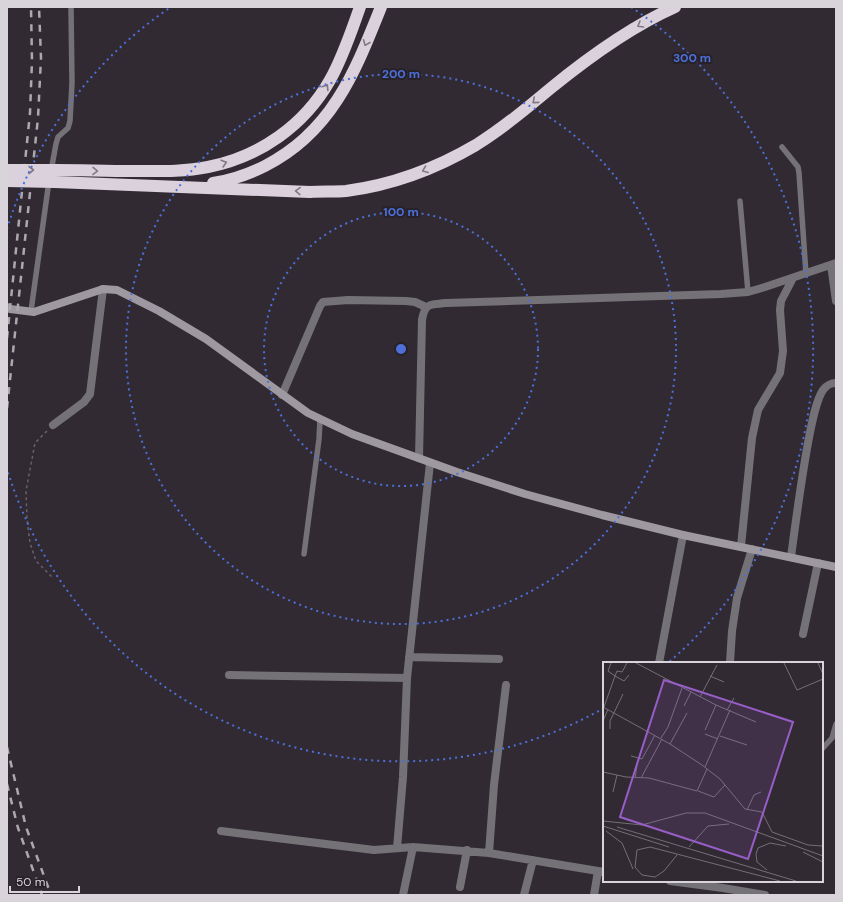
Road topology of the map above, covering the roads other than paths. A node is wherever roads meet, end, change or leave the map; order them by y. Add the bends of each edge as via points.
1 (71, 7) edge
2 (360, 7) edge
3 (381, 7) edge
4 (675, 7) edge
5 (782, 147) dead end
6 (7, 170) edge
7 (56, 176) junction
8 (7, 181) edge
9 (158, 185) junction
10 (740, 201) dead end
11 (833, 264) edge
12 (806, 274) junction
13 (793, 278) junction
14 (103, 289) junction
15 (748, 292) junction
16 (836, 301) edge
17 (7, 306) edge
18 (426, 307) junction
19 (31, 311) junction
20 (836, 383) edge
21 (282, 395) junction
22 (320, 420) junction
23 (53, 425) road end
24 (419, 458) junction
25 (430, 463) junction
26 (683, 535) junction
27 (742, 546) junction
28 (752, 549) junction
29 (304, 554) dead end
30 (791, 558) junction
31 (818, 564) junction
32 (836, 567) edge
33 (803, 634) dead end
34 (409, 657) junction
35 (499, 659) dead end
36 (659, 662) edge
37 (730, 662) edge
38 (229, 675) dead end
39 (407, 678) junction
40 (506, 685) dead end
41 (836, 724) edge
42 (823, 748) edge
43 (221, 832) dead end
44 (413, 847) junction
45 (397, 848) junction
46 (467, 850) junction
47 (489, 853) junction
48 (533, 860) junction
49 (601, 871) edge
50 (688, 882) edge
51 (723, 884) edge
52 (460, 887) dead end
53 (403, 895) edge
54 (524, 895) edge
55 (594, 895) edge
56 (764, 895) edge

1 - 19 lane via 70,121 56,144
7 -> 2 highway via 190,170 224,164 258,150 300,120 322,93 338,65
3 -> 9 highway via 357,65 337,102 317,128 294,148 258,170 228,180 204,184
4 -> 9 highway via 611,44 477,144 428,169 396,180 345,191 310,192
5 - 12 lane via 798,167
6 -> 7 highway, bridge
7 - 8 highway, bridge
7 - 9 highway
10 - 15 lane
11 - 12 street
11 - 16 street
12 - 13 street
13 - 15 street
13 - 27 street via 781,301 783,351 780,373 762,403 755,422
14 - 19 street
14 - 21 street via 127,294 183,325
14 - 23 street via 90,394 84,402
15 - 18 street via 454,303
17 - 19 street via 10,309
18 - 21 street via 406,301 324,302
18 - 24 street via 422,320
20 - 30 street via 828,385 820,395 812,424
21 - 22 street
22 - 24 street
22 - 29 lane
24 - 25 street
25 - 26 street via 559,503
25 - 34 street
26 - 27 street
26 - 36 street
27 - 28 street
28 - 30 street
28 - 37 street via 737,598
30 - 31 street
31 - 32 street
31 - 33 street
34 - 35 street
34 - 39 street
38 - 39 street
39 - 45 street via 404,769
40 - 47 street
41 - 42 lane via 832,738
43 - 45 street via 374,850
44 - 45 street
44 - 46 street
44 - 53 street
46 - 47 street
46 - 52 street
47 - 48 street
48 - 49 street
48 - 54 street
49 - 55 street
50 - 51 street
51 - 56 street

